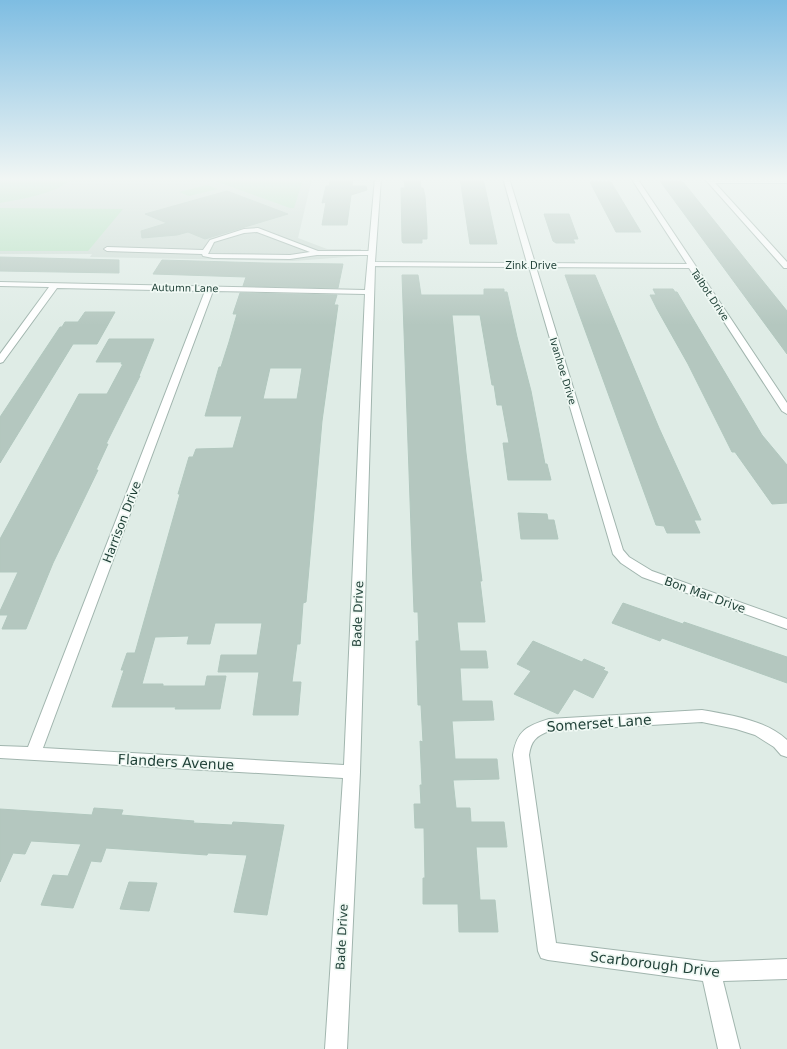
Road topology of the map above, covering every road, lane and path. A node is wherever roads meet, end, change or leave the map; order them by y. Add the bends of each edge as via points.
1 (374, 227) edge
2 (520, 227) edge
3 (665, 227) edge
4 (751, 227) edge
5 (107, 249) dead end
6 (205, 252) junction
7 (317, 252) junction
8 (372, 259) junction
9 (532, 266) junction
10 (690, 266) junction
11 (787, 266) edge
12 (0, 284) edge
13 (54, 285) junction
14 (210, 289) junction
15 (370, 292) junction
16 (0, 360) edge
17 (787, 411) edge
18 (625, 560) joint
19 (787, 624) edge
20 (787, 751) edge
21 (0, 752) edge
22 (33, 754) junction
23 (352, 772) junction
24 (548, 950) joint
25 (787, 969) edge
26 (711, 972) junction
27 (336, 1049) edge
28 (729, 1049) edge

1 - 8 street, Bade Drive
2 - 9 street, Ivanhoe Drive
3 - 10 street, Talbot Drive
4 - 11 street
5 - 6 lane
6 - 7 lane via 205,255 213,256 282,257
6 - 7 lane via 210,241 253,230
7 - 8 lane
8 - 9 street, Zink Drive
8 - 15 street, Bade Drive
9 - 10 street, Zink Drive
9 - 18 street, Ivanhoe Drive via 617,551
10 - 17 street, Talbot Drive
12 - 13 street, Autumn Lane
13 - 14 street, Autumn Lane
13 - 16 street
14 - 15 street, Autumn Lane
14 - 22 street, Harrison Drive
15 - 23 street, Bade Drive
18 - 19 street, Bon Mar Drive via 647,574
20 - 24 street, Somerset Lane via 782,743 760,731 726,720 702,716 549,725 533,730 523,741 521,755
21 - 22 street, Flanders Avenue
22 - 23 street, Flanders Avenue
23 - 27 street, Bade Drive
24 - 26 street, Scarborough Drive
25 - 26 street, Scarborough Drive
26 - 28 street

